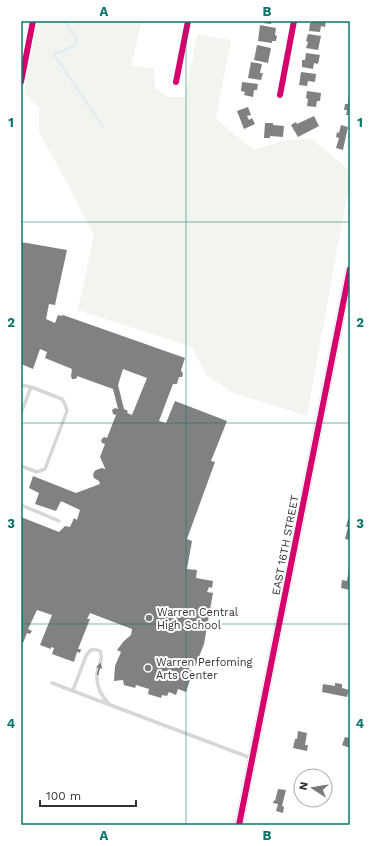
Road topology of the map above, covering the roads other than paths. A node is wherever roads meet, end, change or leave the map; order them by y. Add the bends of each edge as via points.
1 (33, 21) edge
2 (188, 21) edge
3 (294, 21) edge
4 (21, 82) edge
5 (176, 82) dead end
6 (280, 95) dead end
7 (350, 269) edge
8 (21, 385) edge
9 (31, 387) junction
10 (21, 412) edge
11 (21, 466) edge
12 (21, 505) edge
13 (59, 521) dead end
14 (52, 683) dead end
15 (73, 690) junction
16 (110, 704) junction
17 (252, 758) junction
18 (239, 825) edge

1 - 4 street
2 - 5 street
3 - 6 street
7 - 17 street, EAST 16TH STREET
8 - 9 lane
9 - 10 lane
9 - 11 lane via 62,399 67,411 45,469 37,472
12 - 13 lane
14 - 15 lane
15 - 16 lane
16 -> 15 lane via 102,696 98,684 97,674 102,657 100,651 88,651
16 - 17 lane
17 - 18 street, EAST 16TH STREET

